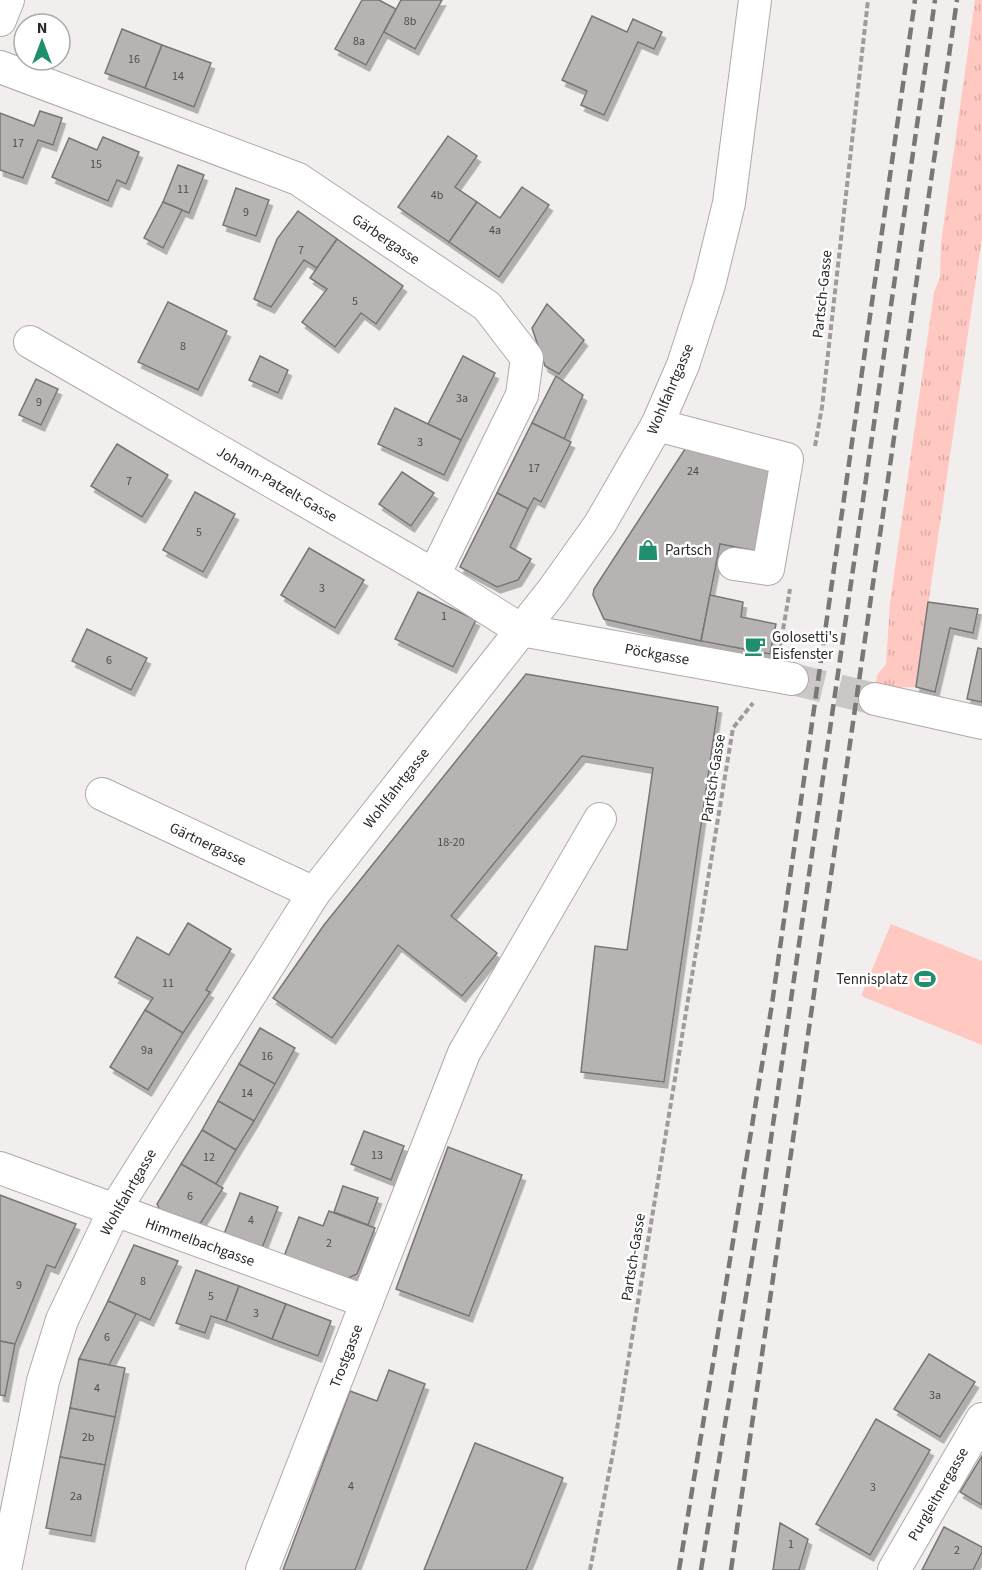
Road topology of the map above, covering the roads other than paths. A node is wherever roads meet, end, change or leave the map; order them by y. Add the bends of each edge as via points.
1 (8, 0) edge
2 (755, 0) edge
3 (0, 20) edge
4 (0, 68) edge
5 (30, 342) dead end
6 (657, 425) junction
7 (734, 564) dead end
8 (434, 575) junction
9 (521, 630) junction
10 (784, 677) tunnel mouth
11 (875, 699) tunnel mouth
12 (982, 723) edge
13 (102, 794) dead end
14 (600, 819) dead end
15 (314, 893) junction
16 (0, 1168) edge
17 (114, 1211) junction
18 (367, 1302) junction
19 (982, 1419) edge
20 (5, 1570) edge
21 (262, 1570) edge
22 (894, 1570) edge

1 - 3 street
2 - 6 street, Wohlfahrtgasse via 729,203 706,295
4 - 8 street, Gärbergasse via 298,179 487,306 527,358 522,395
5 - 8 street, Johann-Patzelt-Gasse
6 - 7 street via 787,459 768,569
6 - 9 street, Wohlfahrtgasse via 600,524
8 - 9 street, Johann-Patzelt-Gasse
9 - 10 street, Pöckgasse
9 - 15 street, Wohlfahrtgasse
11 - 12 street
13 - 15 street, Gärtnergasse
14 - 18 street, Trostgasse via 464,1053
15 - 17 street, Wohlfahrtgasse
16 - 17 street, Himmelbachgasse
17 - 18 street, Himmelbachgasse
17 - 20 street, Wohlfahrtgasse via 62,1320 43,1381
18 - 21 street, Trostgasse
19 - 22 street, Purgleitnergasse

